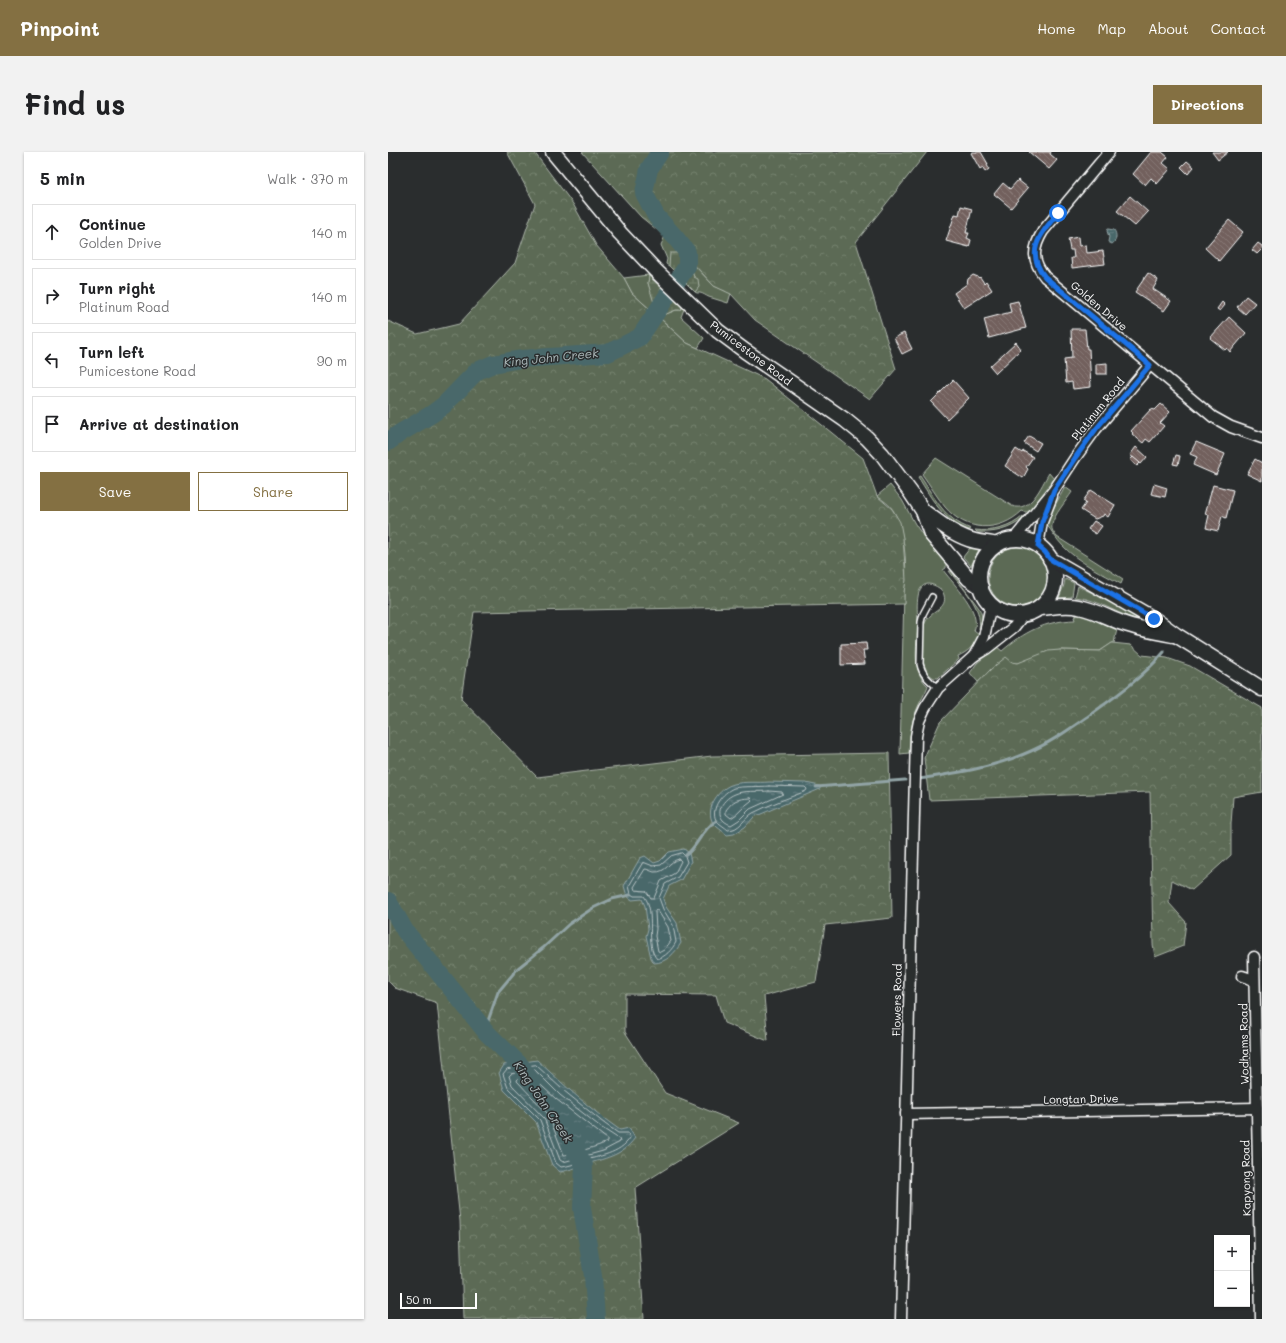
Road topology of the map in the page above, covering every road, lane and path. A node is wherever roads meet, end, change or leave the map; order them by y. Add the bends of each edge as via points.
1 (553, 152) edge
2 (1109, 152) edge
3 (1150, 365) junction
4 (1262, 438) edge
5 (1054, 490) junction
6 (923, 511) junction
7 (1013, 540) junction
8 (997, 545) junction
9 (1038, 546) junction
10 (1050, 559) junction
11 (981, 587) junction
12 (932, 597) dead end
13 (991, 604) junction
14 (1039, 608) junction
15 (1024, 614) junction
16 (1176, 635) junction
17 (974, 656) junction
18 (938, 688) junction
19 (1262, 689) edge
20 (1254, 957) dead end
21 (1242, 976) dead end
22 (1254, 980) junction
23 (1257, 1108) junction
24 (906, 1114) junction
25 (901, 1319) edge
26 (1260, 1319) edge

1 - 6 main road, Pumicestone Road via 620,233 692,307 718,331 868,438
2 - 3 street, Golden Drive via 1043,231 1037,240 1035,258 1045,277
3 - 4 street, Golden Drive via 1213,417 1231,428
3 - 5 street, Platinum Road via 1096,429
5 - 7 street, Platinum Road
5 - 9 street, Platinum Road via 1042,522
6 - 8 main road, Pumicestone Road via 950,531 976,541
6 - 11 main road, Pumicestone Road via 931,534 969,579
7 - 8 main road
7 - 9 main road via 1022,540
8 - 11 main road via 982,563 979,575
9 - 10 main road
10 - 14 main road via 1054,569 1052,590
10 - 16 main road via 1154,619
11 - 13 main road
12 - 18 lane via 921,622 920,664 925,677
13 - 15 main road via 1012,615
13 - 17 street, Flowers Road via 984,637
14 - 15 main road
14 - 16 main road via 1078,606 1144,630
15 - 17 street, Flowers Road via 1014,627
16 - 19 main road
17 - 18 street, Flowers Road
18 - 24 street, Flowers Road via 919,721 916,736
20 - 22 street, Wodhams Road
21 - 22 street
22 - 23 street, Wodhams Road
23 - 24 street, Longtan Drive
23 - 26 street, Kapyong Road
24 - 25 street, Flowers Road

